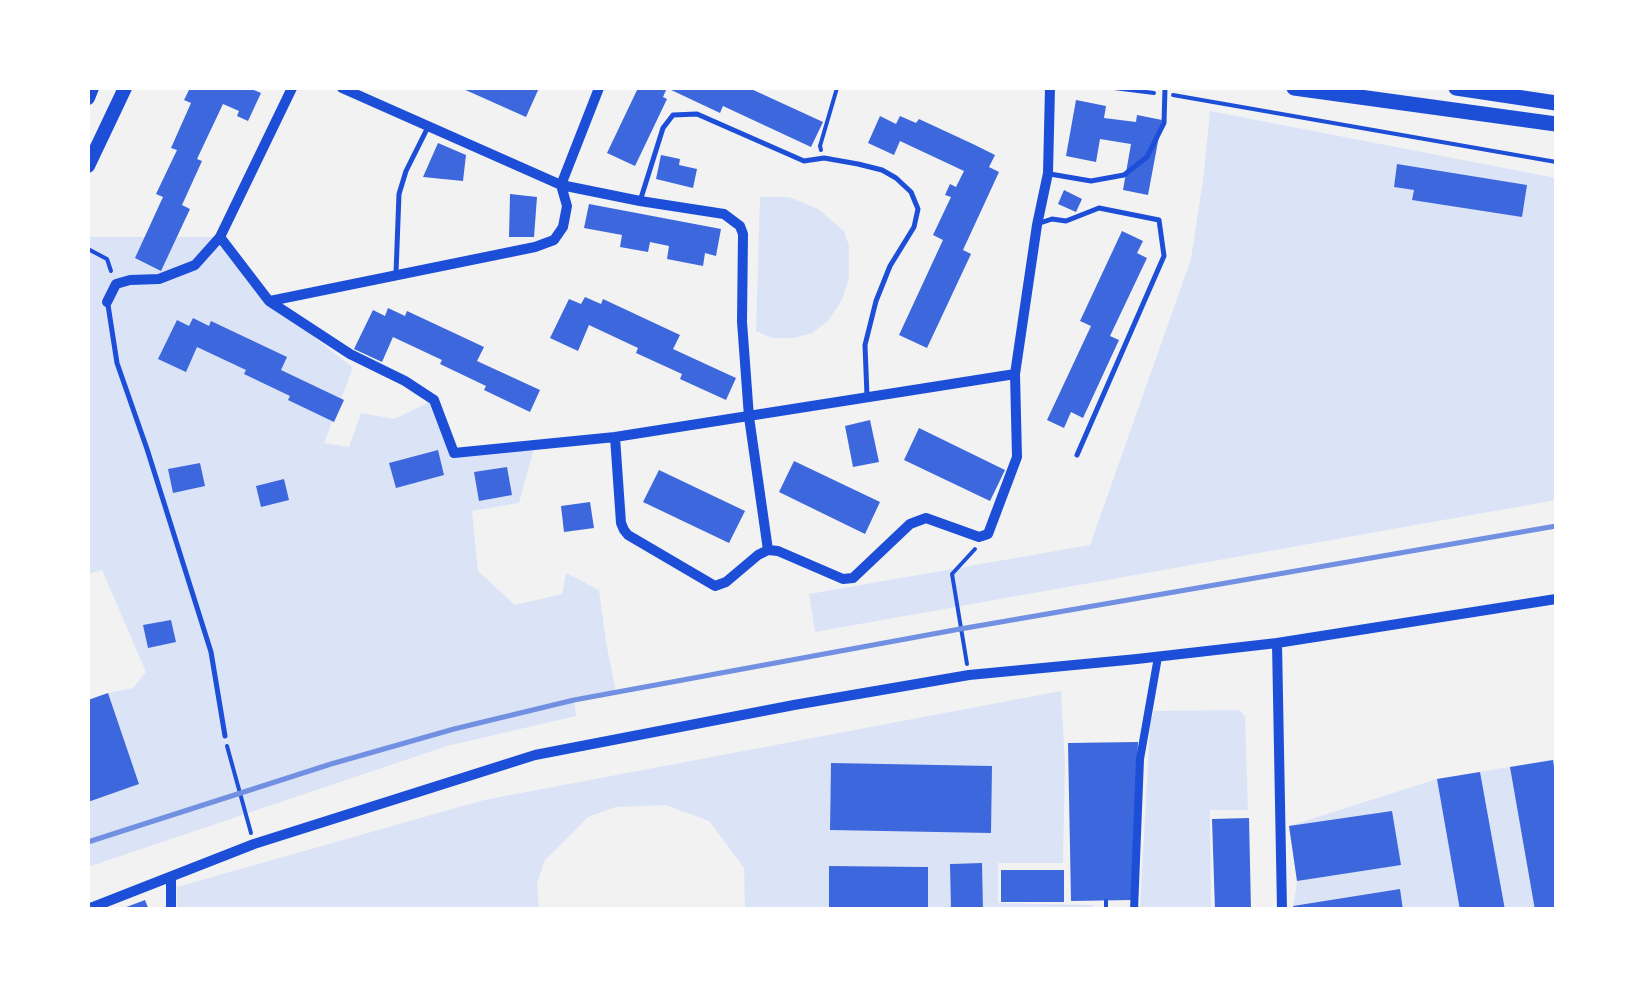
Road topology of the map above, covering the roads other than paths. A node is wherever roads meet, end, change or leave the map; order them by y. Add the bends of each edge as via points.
1 (92, 88) edge
2 (126, 88) edge
3 (292, 88) edge
4 (342, 88) edge
5 (600, 88) edge
6 (1050, 88) edge
7 (1294, 88) edge
8 (1456, 88) edge
9 (1165, 91) edge
10 (88, 98) edge
11 (1556, 103) edge
12 (1556, 124) edge
13 (428, 128) junction
14 (88, 166) edge
15 (1048, 174) junction
16 (561, 185) junction
17 (640, 201) junction
18 (1036, 225) junction
19 (220, 237) junction
20 (396, 276) junction
21 (269, 301) junction
22 (107, 302) joint
23 (1014, 374) junction
24 (867, 398) junction
25 (748, 416) junction
26 (615, 437) junction
27 (1077, 456) dead end
28 (768, 550) junction
29 (1556, 599) edge
30 (1277, 643) junction
31 (1158, 656) junction
32 (224, 736) road end
33 (170, 878) junction
34 (88, 909) edge
35 (171, 910) edge
36 (1134, 910) edge
37 (1282, 910) edge

1 - 10 main road
2 - 14 main road
3 - 19 street
4 - 13 street
5 - 16 street
6 - 15 street
7 - 12 main road
8 - 11 main road
9 - 15 lane via 1164,123 1147,157 1124,174 1092,181
13 - 16 street
13 - 20 lane via 400,194
15 - 18 street
16 - 17 street
16 - 20 street via 568,206 554,240
17 - 24 lane via 662,128 673,116 697,114 804,161 824,158 896,178 918,209 876,302 865,345
17 - 25 street via 724,214 740,226
18 - 23 street
18 - 27 lane via 1099,208 1160,220 1164,256
19 - 21 street
19 - 22 street via 195,265 116,284
20 - 21 street
21 - 26 street via 434,400 454,453
22 - 32 lane via 117,363 211,652
23 - 24 street
23 - 28 street via 1017,457 988,534 918,520 864,570 843,579
24 - 25 street
25 - 26 street
25 - 28 street
26 - 28 street via 621,523 628,536 715,586
29 - 30 street
30 - 31 street
30 - 37 street
31 - 33 street via 969,675 535,755 254,844
31 - 36 street via 1140,760
33 - 34 street
33 - 35 street

